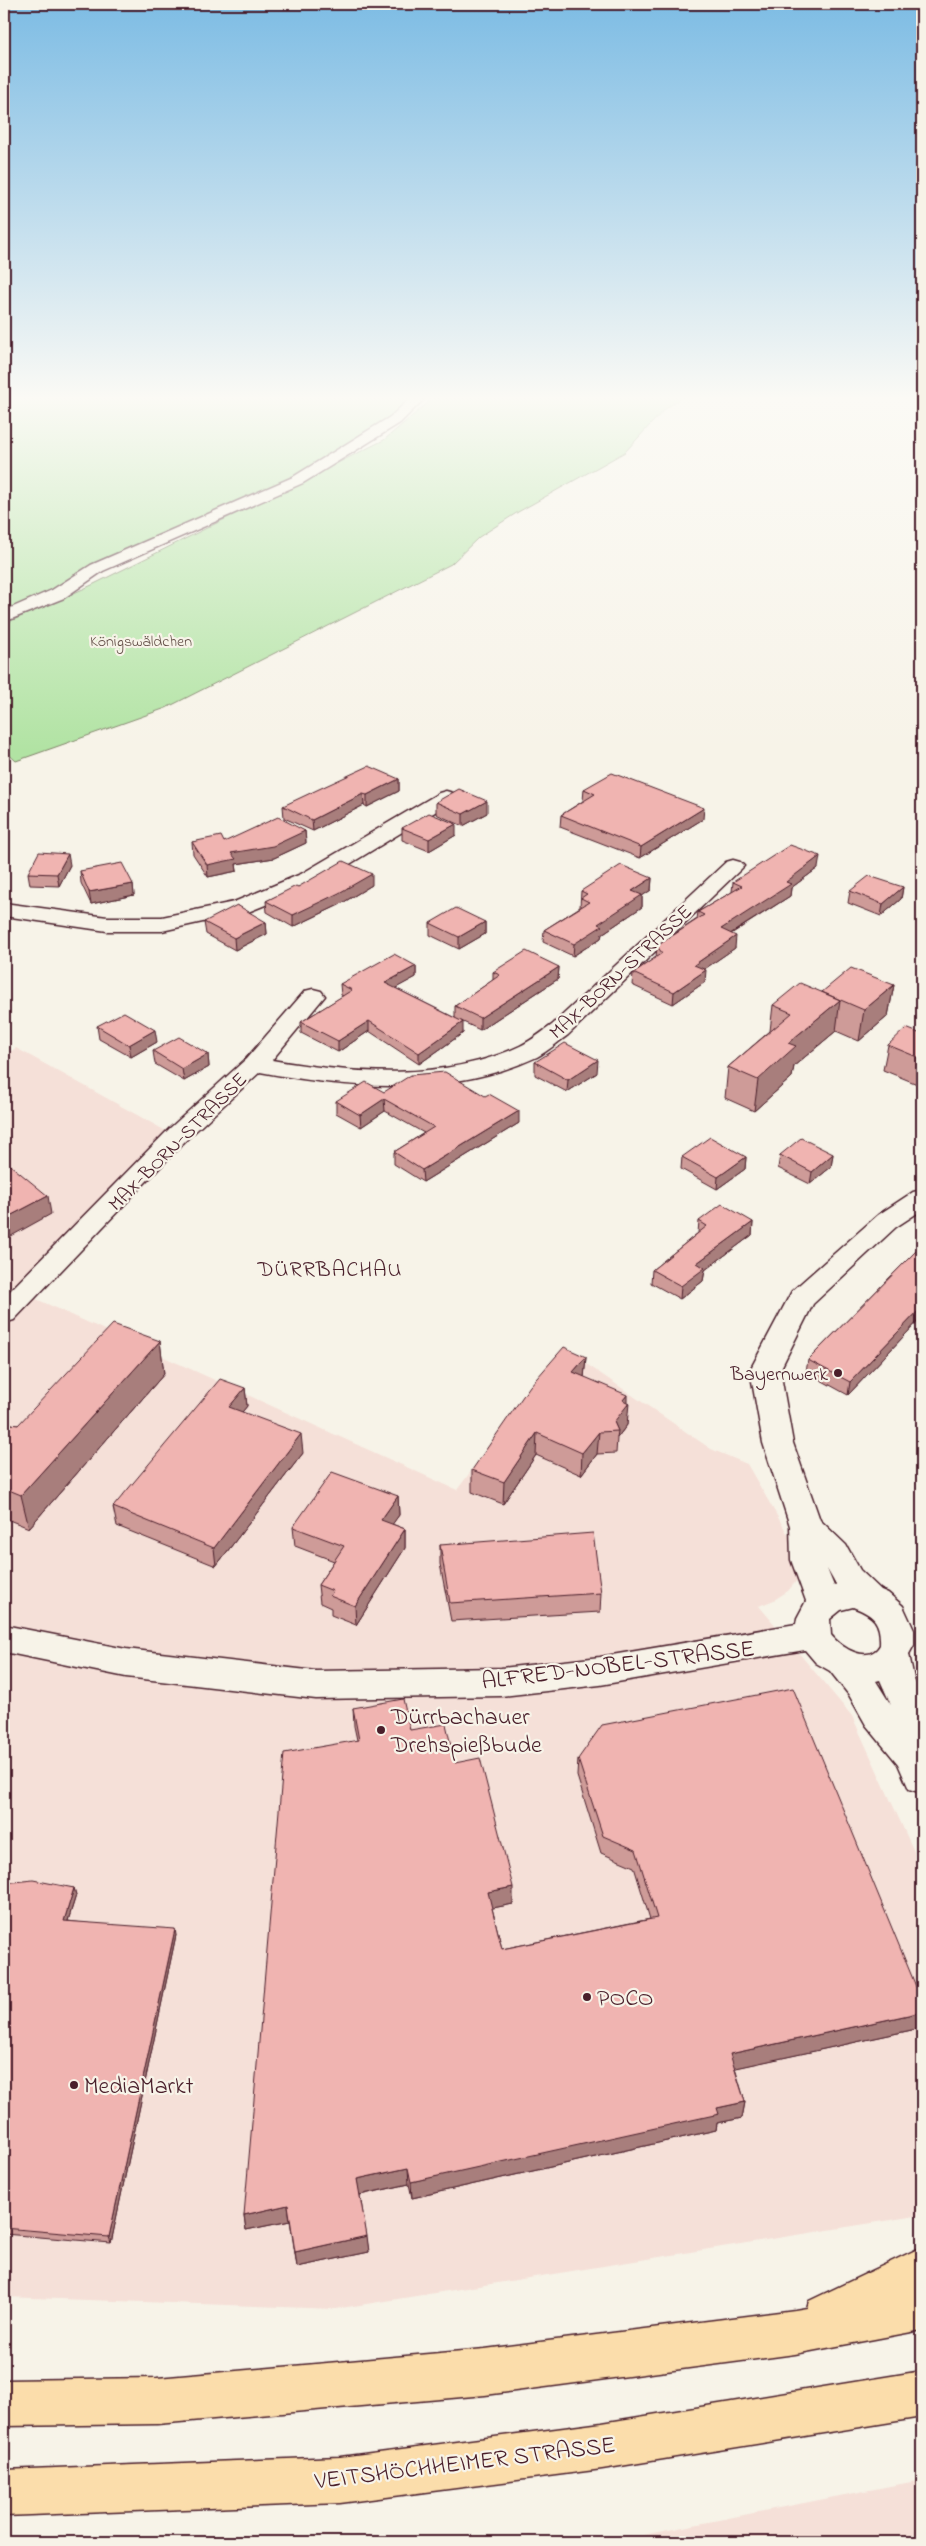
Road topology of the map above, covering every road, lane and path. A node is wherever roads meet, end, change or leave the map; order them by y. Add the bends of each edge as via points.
1 (221, 514) edge
2 (4, 617) edge
3 (446, 797) edge
4 (733, 866) dead end
5 (4, 910) edge
6 (313, 996) dead end
7 (255, 1064) junction
8 (922, 1198) edge
9 (4, 1313) edge
10 (806, 1526) junction
11 (868, 1596) junction
12 (823, 1604) junction
13 (814, 1636) junction
14 (4, 1639) edge
15 (895, 1659) junction
16 (843, 1663) junction
17 (917, 1767) edge
18 (922, 2269) edge
19 (922, 2308) edge
20 (795, 2332) junction
21 (922, 2394) edge
22 (4, 2403) edge
23 (4, 2493) edge

1 - 2 street via 97,568 58,594
3 - 5 street via 309,879 240,907 162,924 107,924
4 - 7 street, MAX-BORN-STRASSE via 560,1030 530,1050 480,1070 401,1080 322,1076
6 - 7 street
7 - 9 street, MAX-BORN-STRASSE via 179,1133
8 - 10 street via 887,1221 802,1298 765,1370 778,1444
10 - 11 street via 835,1554 849,1579
10 - 12 street via 807,1560
11 - 12 street via 841,1595
11 - 15 street via 892,1608 905,1629 906,1640
12 - 13 street via 814,1618
13 - 14 street, ALFRED-NOBEL-STRASSE via 600,1671 501,1682 316,1685 126,1663
13 - 16 street via 821,1647
15 - 16 street via 871,1668
15 - 17 street via 897,1679 909,1708
16 - 17 street
18 - 20 highway
19 - 20 highway
20 - 22 highway via 485,2372 157,2401
21 - 23 highway, VEITSHÖCHHEIMER STRASSE via 602,2446 340,2480

